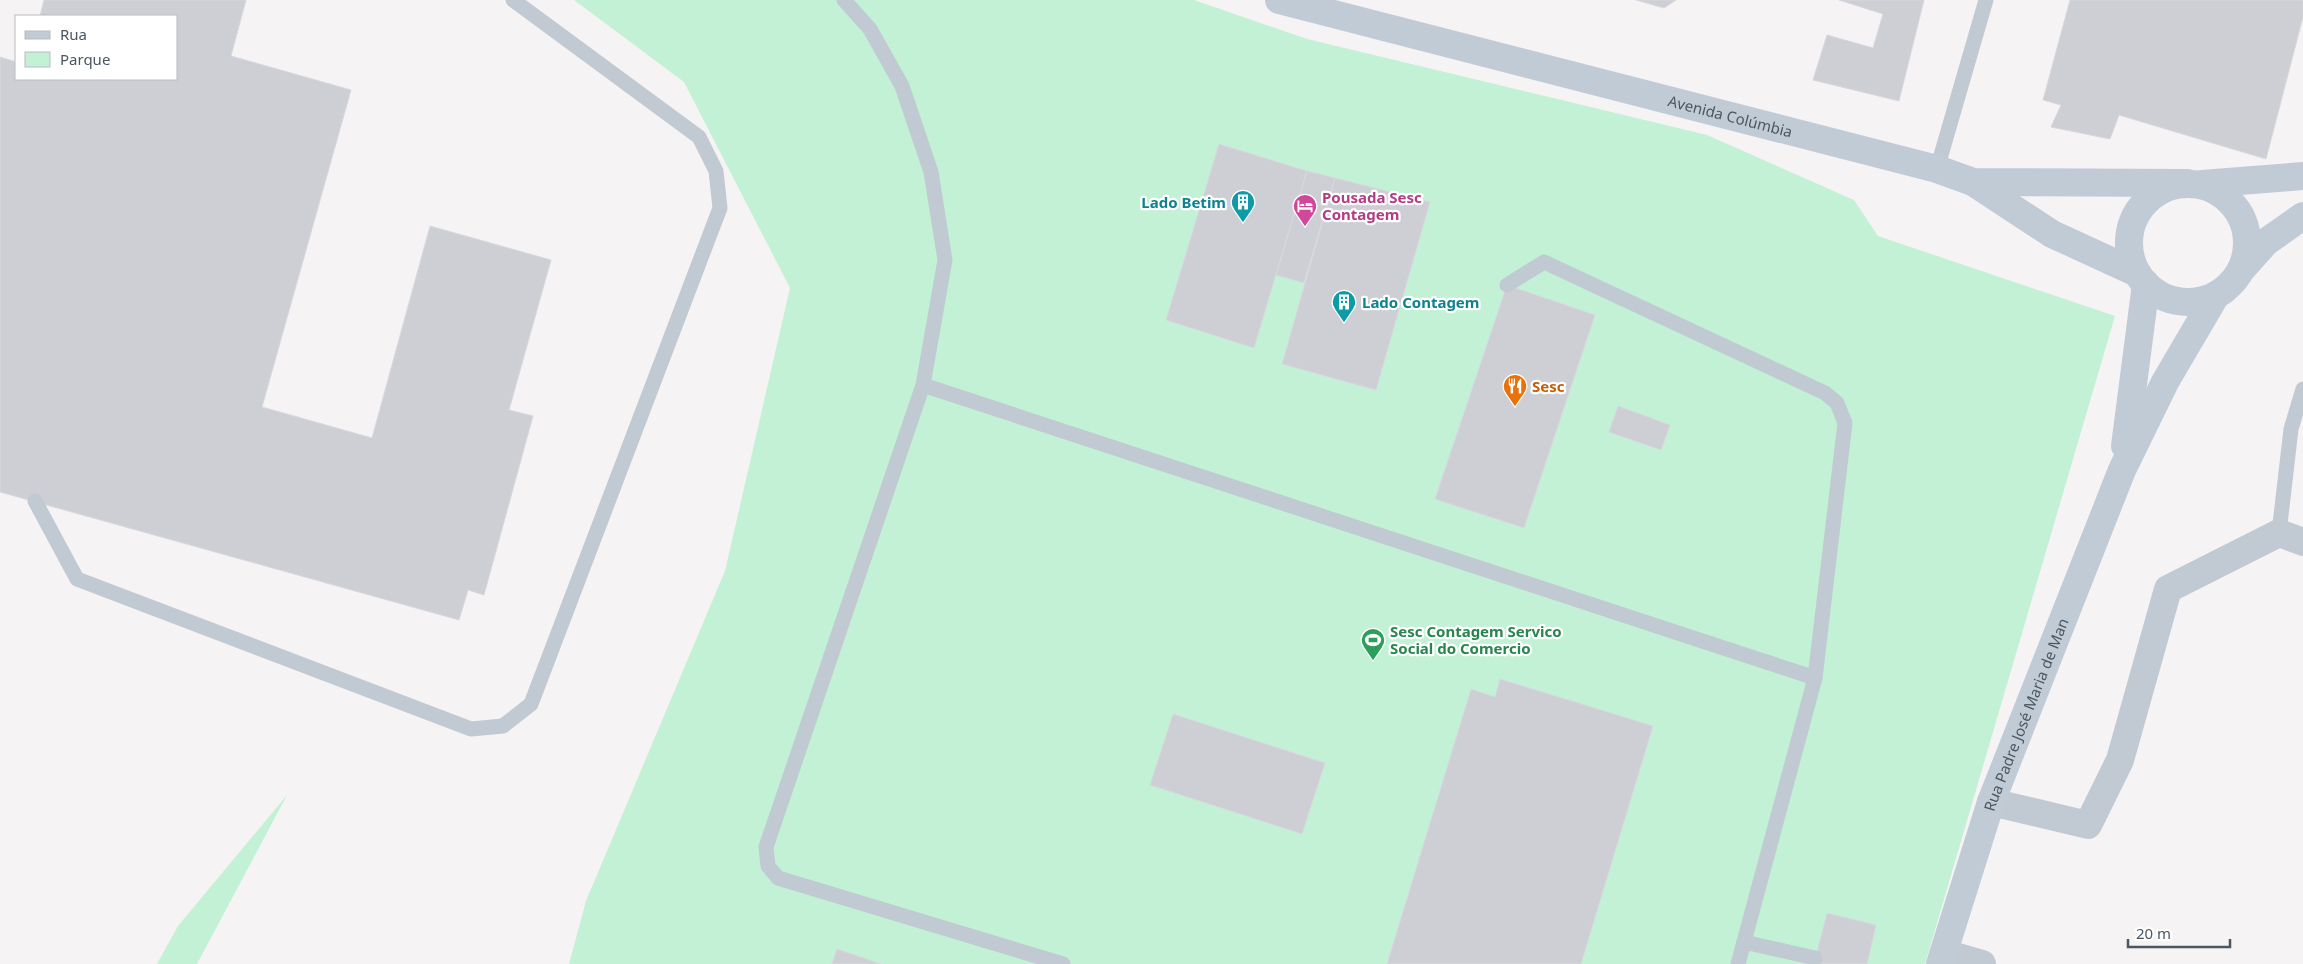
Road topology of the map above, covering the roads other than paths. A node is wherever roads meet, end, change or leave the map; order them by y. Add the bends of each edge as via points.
1 (512, 0) edge
2 (844, 0) edge
3 (1279, 0) edge
4 (1986, 0) edge
5 (1937, 169) junction
6 (2303, 176) edge
7 (1973, 182) junction
8 (2194, 184) junction
9 (2303, 216) edge
10 (2240, 271) junction
11 (2142, 279) junction
12 (1506, 285) dead end
13 (2216, 295) junction
14 (923, 385) junction
15 (2303, 389) edge
16 (2122, 470) junction
17 (35, 501) dead end
18 (2291, 537) edge
19 (1815, 678) junction
20 (1991, 802) junction
21 (1744, 942) junction
22 (1815, 958) dead end
23 (1942, 958) edge
24 (1063, 964) edge
25 (1738, 964) edge
26 (1982, 964) edge

1 - 17 lane via 699,137 716,171 720,208 531,704 503,726 471,730 77,579
2 - 14 lane via 870,29 902,86 931,172 945,260
3 - 5 street, Avenida Colúmbia
4 - 5 lane
5 - 7 street, Avenida Colúmbia
6 - 8 street
7 - 8 street, Avenida Colúmbia
7 - 11 street via 2052,234
8 - 10 street via 2219,191 2242,218 2247,236 2246,254
8 - 11 street via 2168,186 2139,210 2131,227 2130,253
9 - 10 street via 2266,242
10 - 13 street via 2230,285
11 - 13 street via 2158,294 2186,302
11 - 16 street, Rua Padre José Maria de Man
12 - 19 lane via 1544,262 1825,393 1837,403 1845,423
13 - 16 street, Rua Padre José Maria de Man via 2165,382
14 - 19 lane
14 - 24 lane via 766,848 768,866 778,878
15 - 18 lane via 2291,429
16 - 20 street, Rua Padre José Maria de Man
18 - 20 street via 2168,589 2120,760 2088,825
19 - 21 lane
20 - 23 street, Rua Padre José Maria de Man
21 - 22 lane
21 - 25 lane
23 - 26 street

